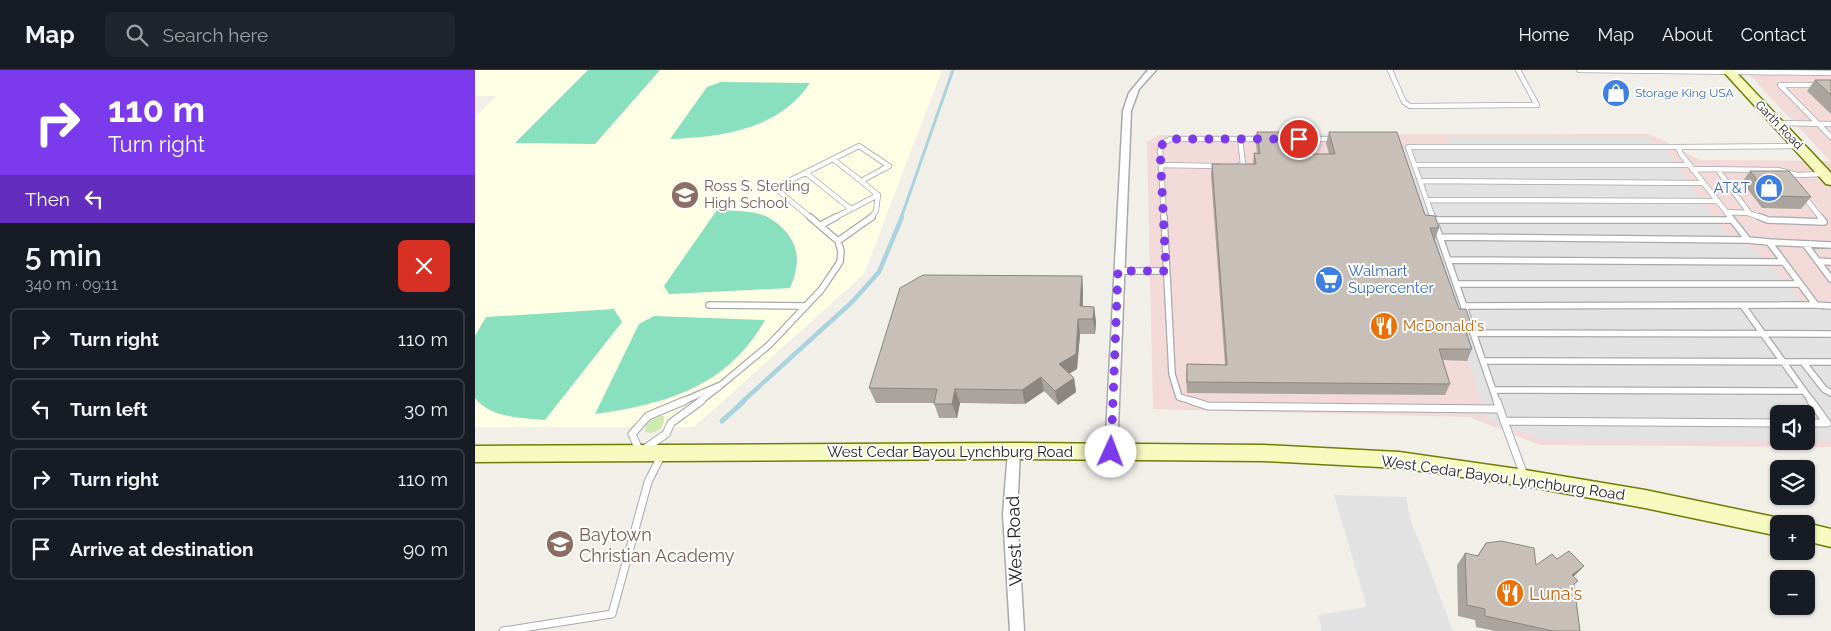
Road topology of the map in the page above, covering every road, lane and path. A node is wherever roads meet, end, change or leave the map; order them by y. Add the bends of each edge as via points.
1 (1152, 70) edge
2 (1390, 70) edge
3 (1518, 70) edge
4 (1579, 70) edge
5 (1658, 70) edge
6 (1728, 70) edge
7 (1831, 73) edge
8 (1831, 85) edge
9 (1778, 123) junction
10 (1818, 123) junction
11 (1831, 124) edge
12 (1831, 136) edge
13 (1240, 139) junction
14 (1338, 139) edge
15 (1402, 143) edge
16 (1799, 146) junction
17 (1408, 147) junction
18 (1679, 147) junction
19 (833, 159) junction
20 (1161, 165) junction
21 (1415, 165) junction
22 (1221, 166) edge
23 (1230, 166) edge
24 (1691, 167) junction
25 (1717, 169) junction
26 (1785, 172) junction
27 (806, 173) junction
28 (1790, 179) edge
29 (1829, 179) edge
30 (861, 181) junction
31 (1420, 181) junction
32 (1703, 183) junction
33 (1801, 193) edge
34 (878, 195) junction
35 (1427, 200) junction
36 (1717, 200) junction
37 (851, 209) junction
38 (1726, 212) junction
39 (1750, 214) junction
40 (1434, 220) junction
41 (1732, 220) junction
42 (821, 225) junction
43 (1440, 237) junction
44 (1748, 240) junction
45 (838, 241) junction
46 (1769, 242) junction
47 (1805, 244) junction
48 (1831, 245) edge
49 (1448, 260) junction
50 (1818, 261) junction
51 (1784, 262) junction
52 (1831, 262) edge
53 (1824, 269) junction
54 (1831, 269) edge
55 (1118, 271) junction
56 (1166, 271) junction
57 (1831, 279) edge
58 (1456, 284) junction
59 (1800, 284) junction
60 (709, 305) dead end
61 (1816, 305) junction
62 (806, 306) junction
63 (1464, 306) junction
64 (1743, 306) junction
65 (1831, 306) edge
66 (1473, 333) junction
67 (1762, 334) junction
68 (1831, 334) edge
69 (1483, 361) junction
70 (1782, 362) junction
71 (1803, 362) junction
72 (1831, 362) edge
73 (722, 385) junction
74 (1493, 390) junction
75 (1802, 391) junction
76 (1831, 393) edge
77 (1813, 405) edge
78 (1815, 408) edge
79 (1499, 409) junction
80 (1504, 421) junction
81 (1770, 423) edge
82 (1815, 423) edge
83 (1014, 451) junction
84 (640, 452) junction
85 (663, 452) junction
86 (1111, 452) junction
87 (475, 454) edge
88 (1525, 478) junction
89 (1770, 525) edge
90 (1815, 534) edge
91 (1831, 538) edge
92 (503, 631) edge
93 (1017, 631) edge

1 - 55 street via 1129,97
2 - 3 lane via 1404,102 1411,106 1537,104
4 - 5 lane
5 - 6 lane
6 - 7 lane
6 - 9 main road, Garth Road
8 - 10 lane via 1780,85
9 - 10 lane
9 - 16 main road, Garth Road
10 - 11 lane
10 - 12 lane
13 - 14 lane
13 - 20 lane via 1171,139 1160,148
13 - 23 lane via 1243,164
15 - 17 lane
16 - 18 lane
16 - 29 main road, Garth Road
17 - 18 lane
17 - 21 lane
18 - 24 lane
19 - 27 lane
19 - 30 lane
19 - 30 lane via 859,146 889,166
20 - 22 lane
20 - 56 lane
21 - 24 lane
21 - 31 lane
24 - 25 lane
24 - 32 lane
25 - 26 lane
25 - 39 lane
26 - 28 lane
26 - 29 lane
27 - 37 lane
27 - 42 lane via 775,188
30 - 34 lane
31 - 32 lane
31 - 35 lane
32 - 36 lane
33 - 39 lane via 1824,222 1768,220
34 - 37 lane
34 - 45 lane via 878,209 874,216
35 - 36 lane
35 - 40 lane
36 - 38 lane
37 - 42 lane
38 - 39 lane
38 - 41 lane
40 - 41 lane
40 - 43 lane
41 - 44 lane
42 - 45 lane
43 - 44 lane
43 - 49 lane
44 - 46 lane
45 - 62 lane via 840,262
46 - 47 lane
46 - 51 lane
47 - 48 lane
47 - 50 lane
49 - 51 lane
49 - 58 lane
50 - 52 lane
50 - 53 lane
51 - 59 lane
53 - 54 lane
53 - 57 lane
55 - 56 lane
55 - 86 street
56 - 79 lane via 1172,374 1179,398 1188,402 1208,406
58 - 59 lane
58 - 63 lane
59 - 61 lane
60 - 62 lane
61 - 64 lane
61 - 65 lane
62 - 73 lane via 769,345
63 - 64 lane
63 - 66 lane
64 - 67 lane
66 - 67 lane
66 - 69 lane
67 - 68 lane
67 - 70 lane
69 - 70 lane
69 - 74 lane
70 - 71 lane
70 - 75 lane
71 - 72 lane
71 - 76 lane via 1824,389
73 - 84 lane via 671,423 666,434
73 - 84 lane via 648,416 632,434
74 - 75 lane
74 - 79 lane
75 - 77 lane
78 - 82 lane via 1827,423
79 - 80 lane
80 - 81 lane
80 - 88 lane
83 - 85 main road, West Cedar Bayou Lynchburg Road
83 - 86 main road, West Cedar Bayou Lynchburg Road
83 - 93 street, West Road via 1010,514
84 - 85 main road, West Cedar Bayou Lynchburg Road
84 - 87 main road, West Cedar Bayou Lynchburg Road
85 - 92 lane via 649,482 612,614
86 - 88 main road, West Cedar Bayou Lynchburg Road via 1264,453 1399,460
88 - 89 main road, West Cedar Bayou Lynchburg Road
90 - 91 main road

